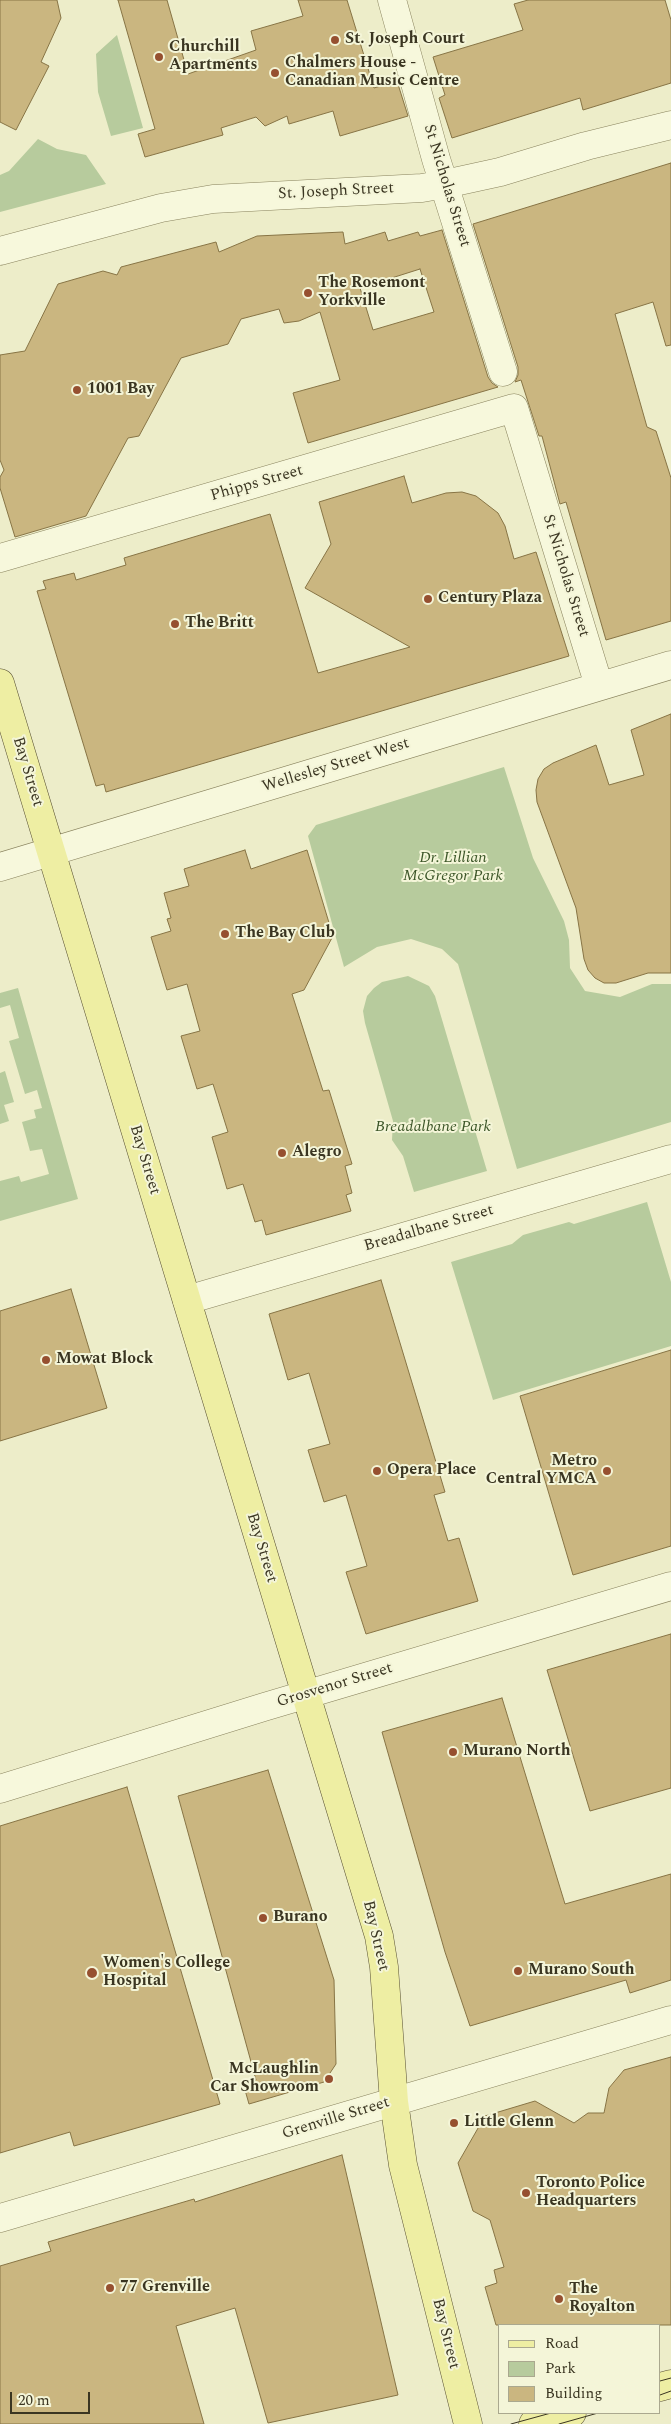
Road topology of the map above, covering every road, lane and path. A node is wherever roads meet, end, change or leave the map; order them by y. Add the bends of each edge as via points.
1 (392, 0) edge
2 (671, 124) edge
3 (445, 184) junction
4 (0, 251) edge
5 (503, 372) dead end
6 (514, 408) joint
7 (0, 558) edge
8 (671, 665) edge
9 (0, 683) edge
10 (599, 686) junction
11 (51, 852) junction
12 (0, 867) edge
13 (671, 1159) edge
14 (187, 1300) junction
15 (671, 1586) edge
16 (305, 1695) junction
17 (0, 1789) edge
18 (671, 2020) edge
19 (394, 2102) junction
20 (0, 2218) edge
21 (568, 2414) edge
22 (468, 2424) edge
23 (533, 2424) edge

1 - 3 street, St Nicholas Street
2 - 3 street, St. Joseph Street via 500,172
3 - 4 street, St. Joseph Street via 422,188 221,198 161,208
3 - 5 street, St Nicholas Street
6 - 7 street, Phipps Street
6 - 10 street, St Nicholas Street
8 - 10 street, Wellesley Street West
9 - 11 main road, Bay Street
10 - 11 street, Wellesley Street West
11 - 12 street, Wellesley Street West
11 - 14 main road, Bay Street
13 - 14 street, Breadalbane Street
14 - 16 main road, Bay Street
15 - 16 street, Grosvenor Street
16 - 17 street, Grosvenor Street
16 - 19 main road, Bay Street via 379,1936 390,2019
18 - 19 street, Grenville Street
19 - 20 street, Grenville Street
19 - 22 main road, Bay Street via 402,2165
21 - 23 main road

